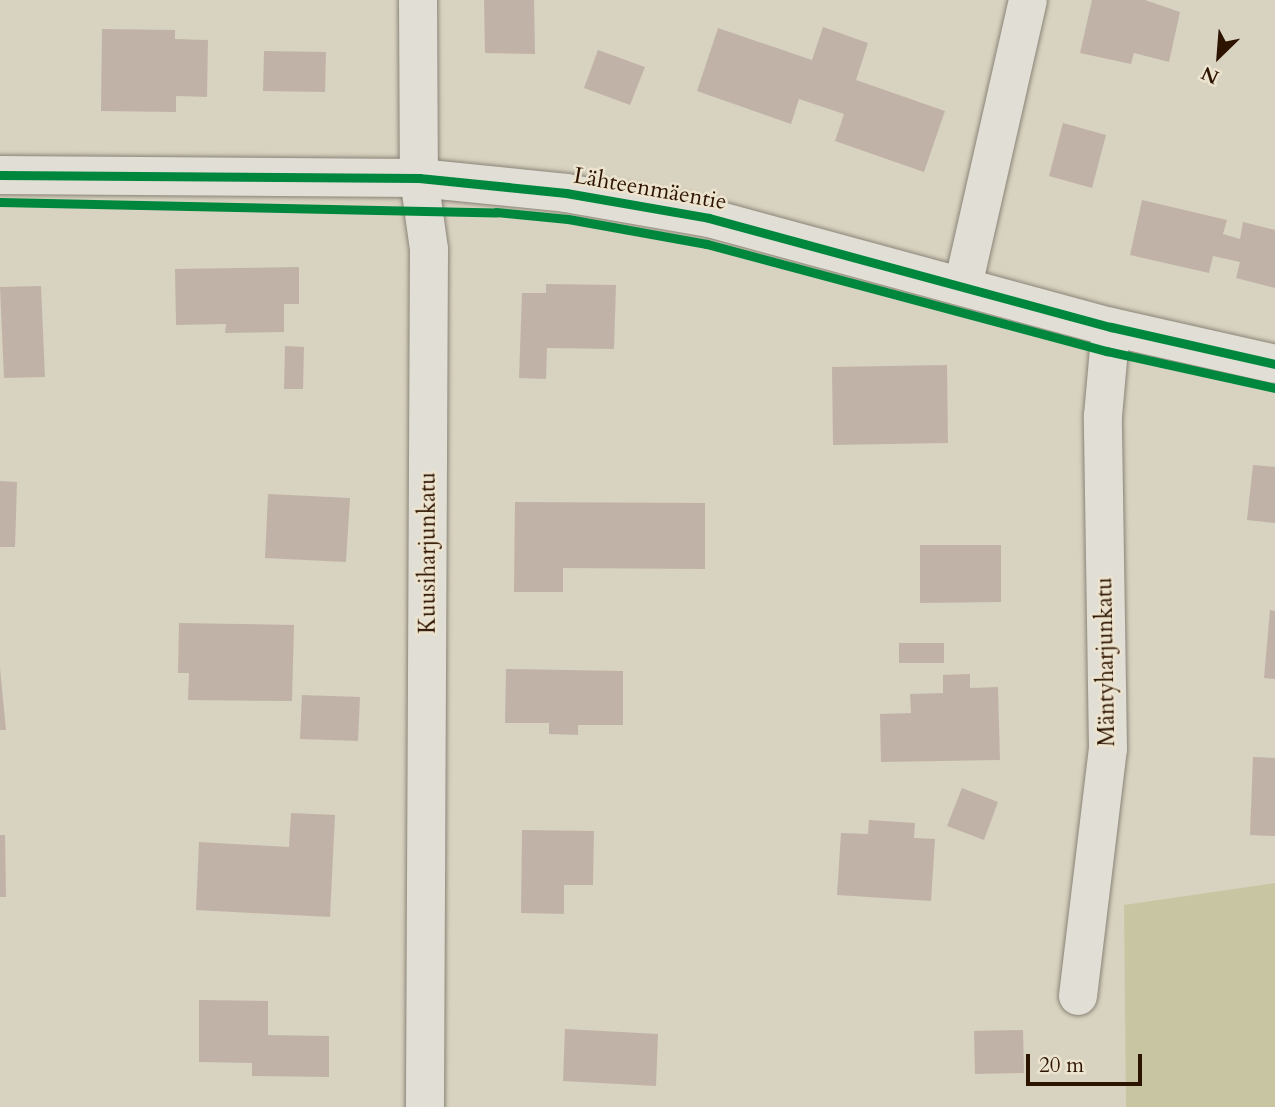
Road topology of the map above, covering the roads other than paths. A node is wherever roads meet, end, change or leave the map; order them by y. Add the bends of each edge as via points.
1 (418, 0) edge
2 (1028, 0) edge
3 (0, 175) edge
4 (419, 178) junction
5 (963, 286) junction
6 (1111, 327) junction
7 (1275, 364) edge
8 (1078, 996) dead end
9 (425, 1107) edge

1 - 4 street, Kuusiharjunkatu
2 - 5 street
3 - 4 street, Lähteenmäentie
4 - 5 street, Lähteenmäentie via 566,193 709,218
4 - 9 street, Kuusiharjunkatu via 429,249
5 - 6 street, Lähteenmäentie
6 - 7 street, Lähteenmäentie
6 - 8 street, Mäntyharjunkatu via 1103,416 1108,749

